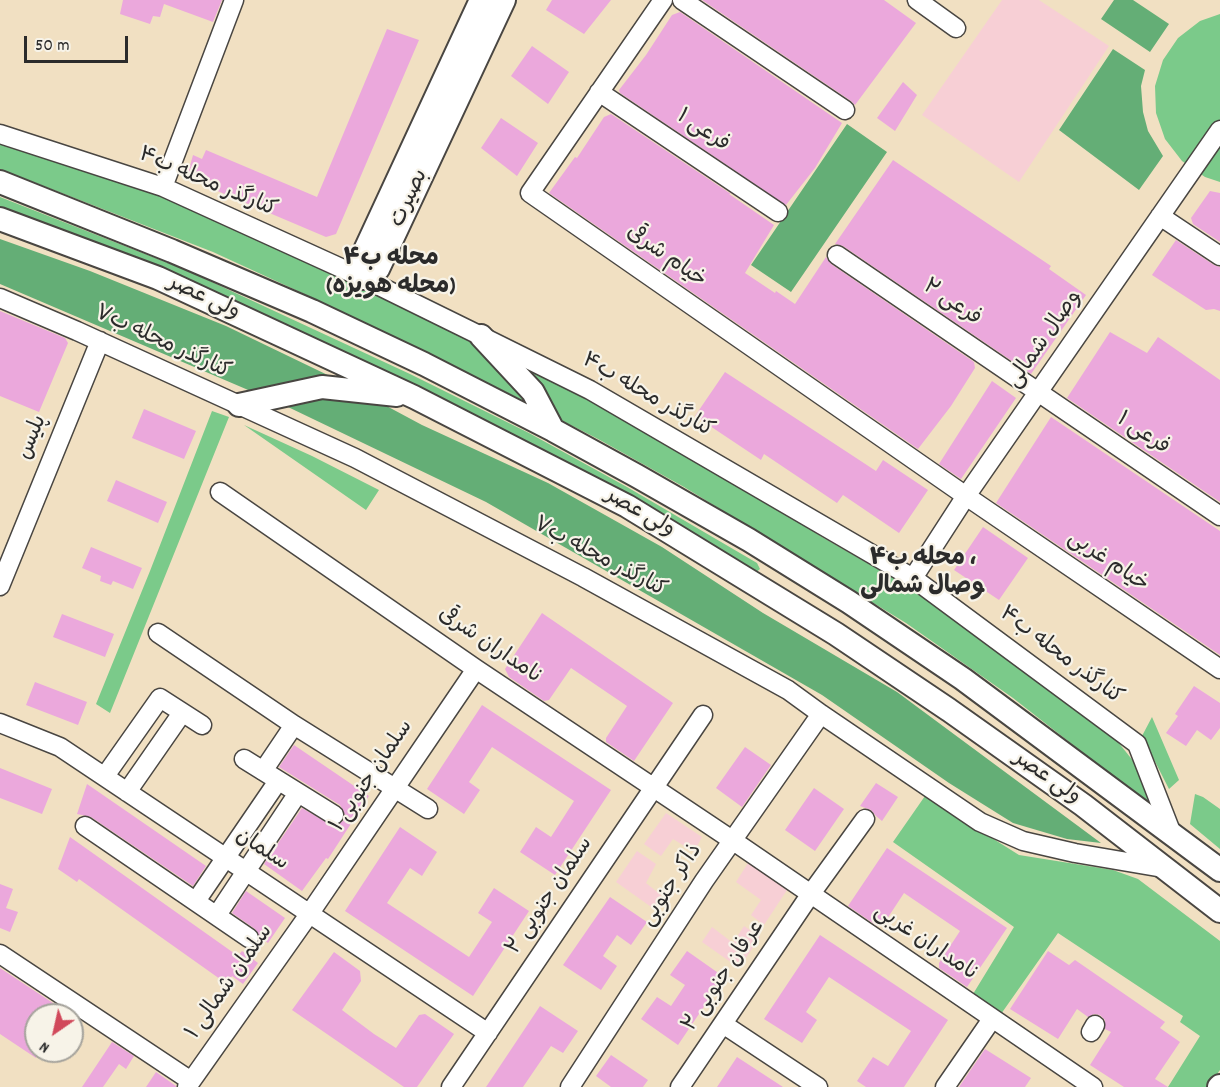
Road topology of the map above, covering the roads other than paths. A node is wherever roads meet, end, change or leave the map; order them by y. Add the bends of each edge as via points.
1 (234, 0) edge
2 (481, 0) edge
3 (504, 0) edge
4 (663, 0) edge
5 (682, 0) edge
6 (917, 0) edge
7 (956, 28) dead end
8 (599, 92) junction
9 (845, 110) dead end
10 (1220, 130) edge
11 (0, 134) edge
12 (0, 182) edge
13 (163, 187) junction
14 (778, 212) dead end
15 (1160, 216) junction
16 (0, 219) edge
17 (837, 255) dead end
18 (1220, 256) edge
19 (363, 278) junction
20 (0, 298) edge
21 (481, 336) junction
22 (99, 341) junction
23 (1038, 393) junction
24 (414, 397) junction
25 (239, 405) junction
26 (553, 430) junction
27 (220, 492) dead end
28 (966, 496) junction
29 (1220, 516) edge
30 (781, 560) junction
31 (913, 578) junction
32 (0, 586) edge
33 (764, 590) junction
34 (158, 633) dead end
35 (476, 669) junction
36 (1220, 669) edge
37 (182, 712) junction
38 (821, 714) junction
39 (703, 715) dead end
40 (0, 723) edge
41 (202, 725) dead end
42 (294, 725) junction
43 (244, 759) dead end
44 (105, 776) junction
45 (270, 776) junction
46 (395, 788) junction
47 (653, 788) junction
48 (127, 792) junction
49 (298, 793) junction
50 (428, 809) dead end
51 (334, 815) dead end
52 (865, 819) dead end
53 (85, 826) dead end
54 (1172, 834) junction
55 (732, 840) junction
56 (227, 858) junction
57 (1164, 868) junction
58 (246, 870) junction
59 (1220, 870) edge
60 (810, 895) junction
61 (196, 901) junction
62 (1220, 911) edge
63 (310, 913) junction
64 (217, 915) junction
65 (249, 938) dead end
66 (0, 954) edge
67 (992, 1019) junction
68 (723, 1024) junction
69 (488, 1033) junction
70 (793, 1080) edge
71 (189, 1084) edge
72 (451, 1087) edge
73 (570, 1087) edge
74 (680, 1087) edge
75 (818, 1087) edge
76 (945, 1087) edge
77 (1093, 1087) edge

1 - 13 street
2 - 19 main road, بصیرت via 360,261
3 - 19 main road, بصیرت via 378,269
4 - 8 street, خیام شرقی
5 - 9 street
6 - 7 street
8 - 14 street, فرعی ۱
8 - 28 street, خیام شرقی via 530,194
10 - 15 street, وصال شمالی
11 - 13 street, کنارگذر محله ب۴
12 - 26 main road, ولی عصر via 312,311
13 - 19 street, کنارگذر محله ب۴
15 - 18 street
15 - 23 street, وصال شمالی
16 - 24 main road, ولی عصر via 158,278
17 - 23 street, فرعی ۲
19 - 21 street, کنارگذر محله ب۴
20 - 22 street, کنارگذر محله ب۷
21 - 26 main road via 533,392
21 - 31 street, کنارگذر محله ب۴ via 590,390
22 - 25 street, کنارگذر محله ب۷
22 - 32 street, پلیس
23 - 28 street, وصال شمالی
23 - 29 street, فرعی ۱
24 - 25 main road via 322,387
24 - 33 main road, ولی عصر via 627,506
25 - 38 street, کنارگذر محله ب۷ via 355,458 584,577 788,690
26 - 30 main road, ولی عصر
27 - 35 street, نامداران شرقی
28 - 31 street, وصال شمالی
28 - 36 street, خیام غربی
30 - 33 main road
30 - 54 main road, ولی عصر via 963,679
31 - 54 street, کنارگذر محله ب۴ via 1137,744
33 - 57 main road, ولی عصر via 949,710
34 - 42 street
35 - 46 street, سلمان جنوبی ۱
35 - 47 street, نامداران شرقی
37 - 41 street
37 - 44 street via 160,698
37 - 48 street
38 - 55 street, ذاکر جنوبی
38 - 57 street, کنارگذر محله ب۷ via 980,822 1023,841
39 - 47 street, سلمان جنوبی ۲
40 - 44 street, سلمان via 60,747
42 - 45 street
42 - 46 street
43 - 45 street
44 - 48 street, سلمان
45 - 49 street
45 - 56 street
46 - 50 street
46 - 63 street, سلمان جنوبی ۱
47 - 55 street, نامداران شرقی
47 - 69 street, سلمان جنوبی ۲
48 - 56 street, سلمان
49 - 51 street
49 - 58 street
52 - 60 street, عرفان جنوبی ۲
53 - 61 street
54 - 59 main road, ولی عصر
55 - 60 street, نامداران غربی
55 - 73 street, ذاکر جنوبی
56 - 58 street, سلمان
56 - 61 street
57 - 62 main road, ولی عصر
58 - 63 street, سلمان
58 - 64 street
60 - 67 street, نامداران غربی
60 - 68 street, عرفان جنوبی ۲
61 - 64 street
63 - 69 street, سلمان
63 - 71 street, سلمان شمالی ۱
64 - 65 street
66 - 71 street
67 - 76 street
67 - 77 street, نامداران غربی via 1068,1064
68 - 70 street
68 - 74 street, عرفان جنوبی ۲
69 - 72 street, سلمان جنوبی ۲
70 - 75 street

